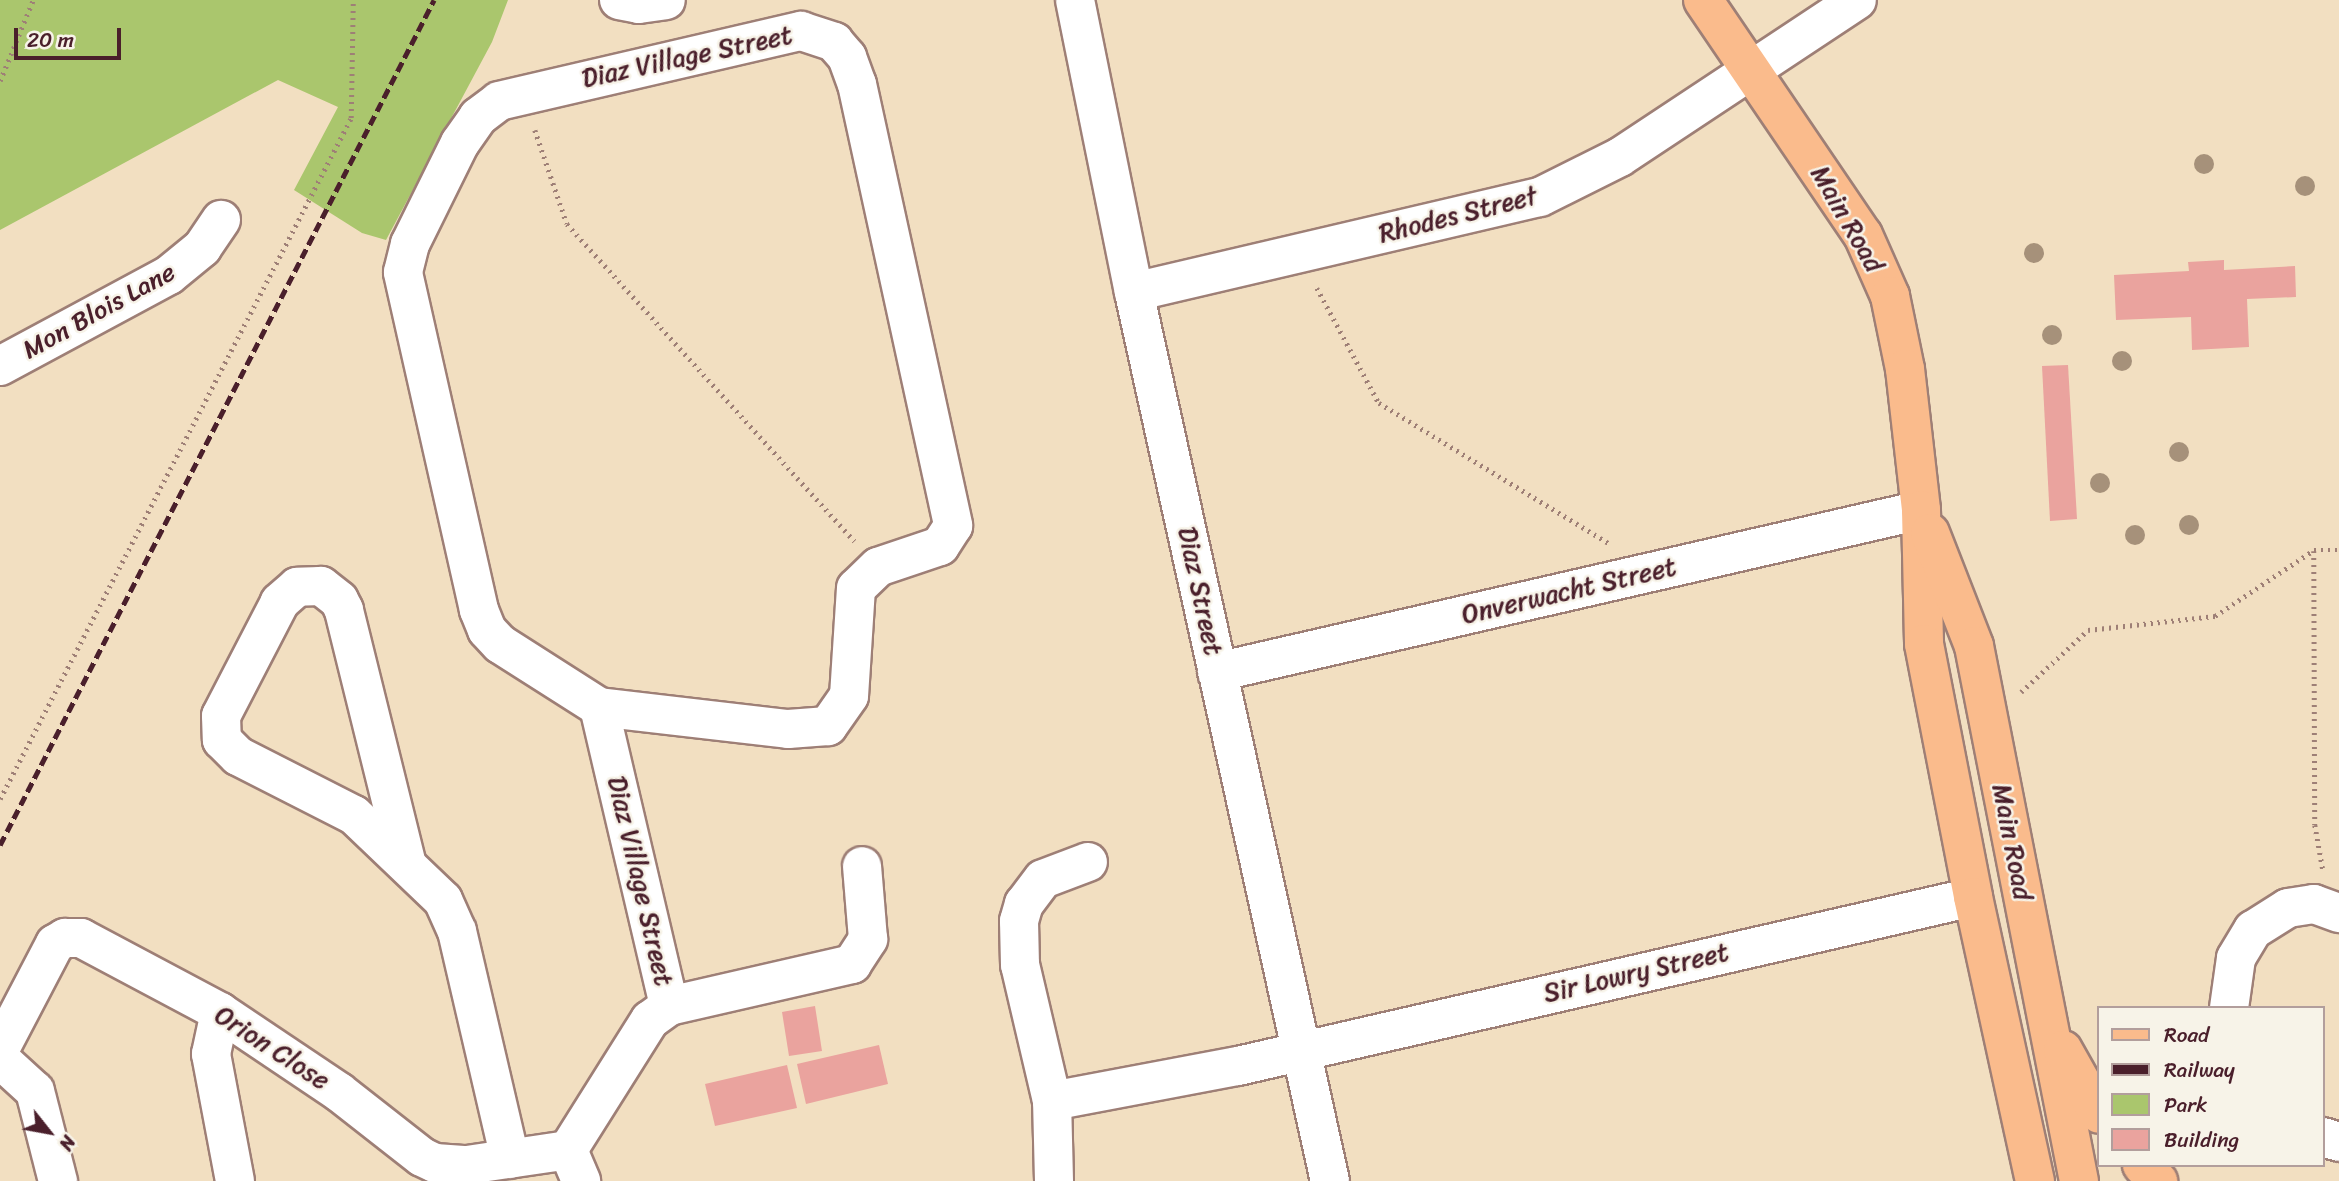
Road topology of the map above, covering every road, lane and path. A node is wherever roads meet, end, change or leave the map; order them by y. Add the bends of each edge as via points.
1 (33, 0) edge
2 (353, 0) edge
3 (619, 0) edge
4 (666, 0) edge
5 (1075, 0) edge
6 (1703, 0) edge
7 (1857, 0) edge
8 (1753, 68) junction
9 (0, 81) edge
10 (523, 93) junction
11 (221, 220) dead end
12 (1298, 254) junction
13 (1134, 292) junction
14 (0, 366) edge
15 (1921, 510) junction
16 (2314, 550) junction
17 (2339, 550) edge
18 (878, 567) junction
19 (1655, 572) junction
20 (1217, 672) junction
21 (599, 707) junction
22 (1989, 721) junction
23 (0, 799) edge
24 (405, 861) junction
25 (1088, 862) dead end
26 (862, 866) dead end
27 (1973, 897) junction
28 (2334, 911) edge
29 (669, 1006) junction
30 (2229, 1006) edge
31 (220, 1012) junction
32 (2045, 1018) junction
33 (0, 1049) edge
34 (1300, 1049) junction
35 (0, 1059) edge
36 (1052, 1101) junction
37 (2098, 1112) edge
38 (510, 1159) junction
39 (574, 1165) edge
40 (2144, 1167) edge
41 (58, 1181) edge
42 (234, 1181) edge
43 (1054, 1181) edge
44 (1330, 1181) edge
45 (2035, 1181) edge
46 (2079, 1181) edge
47 (2158, 1181) edge

1 - 9 path
2 - 23 path via 351,118
3 - 4 street via 639,4
5 - 13 street, Diaz Street
6 - 8 main road, Main Road
7 - 8 street, Rhodes Street
8 - 12 street, Rhodes Street via 1585,178 1540,197
8 - 15 main road, Main Road via 1863,235 1890,296 1905,369
10 - 18 path via 567,224
10 - 18 street, Diaz Village Street via 801,31 834,42 847,57 953,509 953,526 940,546
10 - 21 street, Diaz Village Street via 499,101 478,117 460,143 410,244 403,272 487,630 509,650
11 - 14 street, Mon Blois Lane via 202,248 169,275
12 - 13 street, Rhodes Street
12 - 19 path via 1380,403
13 - 20 street, Diaz Street
15 - 19 street, Onverwacht Street
15 - 22 main road, Main Road via 1974,646
15 - 27 main road, Main Road via 1924,645
16 - 17 path
16 - 22 path via 2215,616 2088,630
16 - 28 path via 2315,825
18 - 21 street, Diaz Village Street via 856,588 849,696 828,726 788,729
19 - 20 street, Onverwacht Street
20 - 34 street, Diaz Street
21 - 29 street, Diaz Village Street
22 - 32 main road, Main Road
24 - 24 street via 354,815 238,756 222,740 221,716 280,602 297,587 321,586 344,610
24 - 38 street via 443,900 457,931
25 - 36 street via 1043,879 1024,904 1019,921 1020,965
26 - 29 street via 868,939 852,964
27 - 34 street, Sir Lowry Street
27 - 45 main road, Main Road
28 - 30 street via 2314,904 2288,908 2253,930 2236,958
29 - 39 street, Diaz Village Street via 650,1020
31 - 33 street, Orion Close via 72,937 55,944
31 - 38 street, Orion Close via 339,1092 422,1157 451,1166
31 - 42 street via 211,1054
32 - 37 main road
32 - 46 main road, Main Road
34 - 36 street, Sir Lowry Street via 1238,1066
34 - 44 street, Diaz Street
35 - 41 street via 35,1091
36 - 43 street
38 - 39 street, Orion Close
40 - 47 main road

